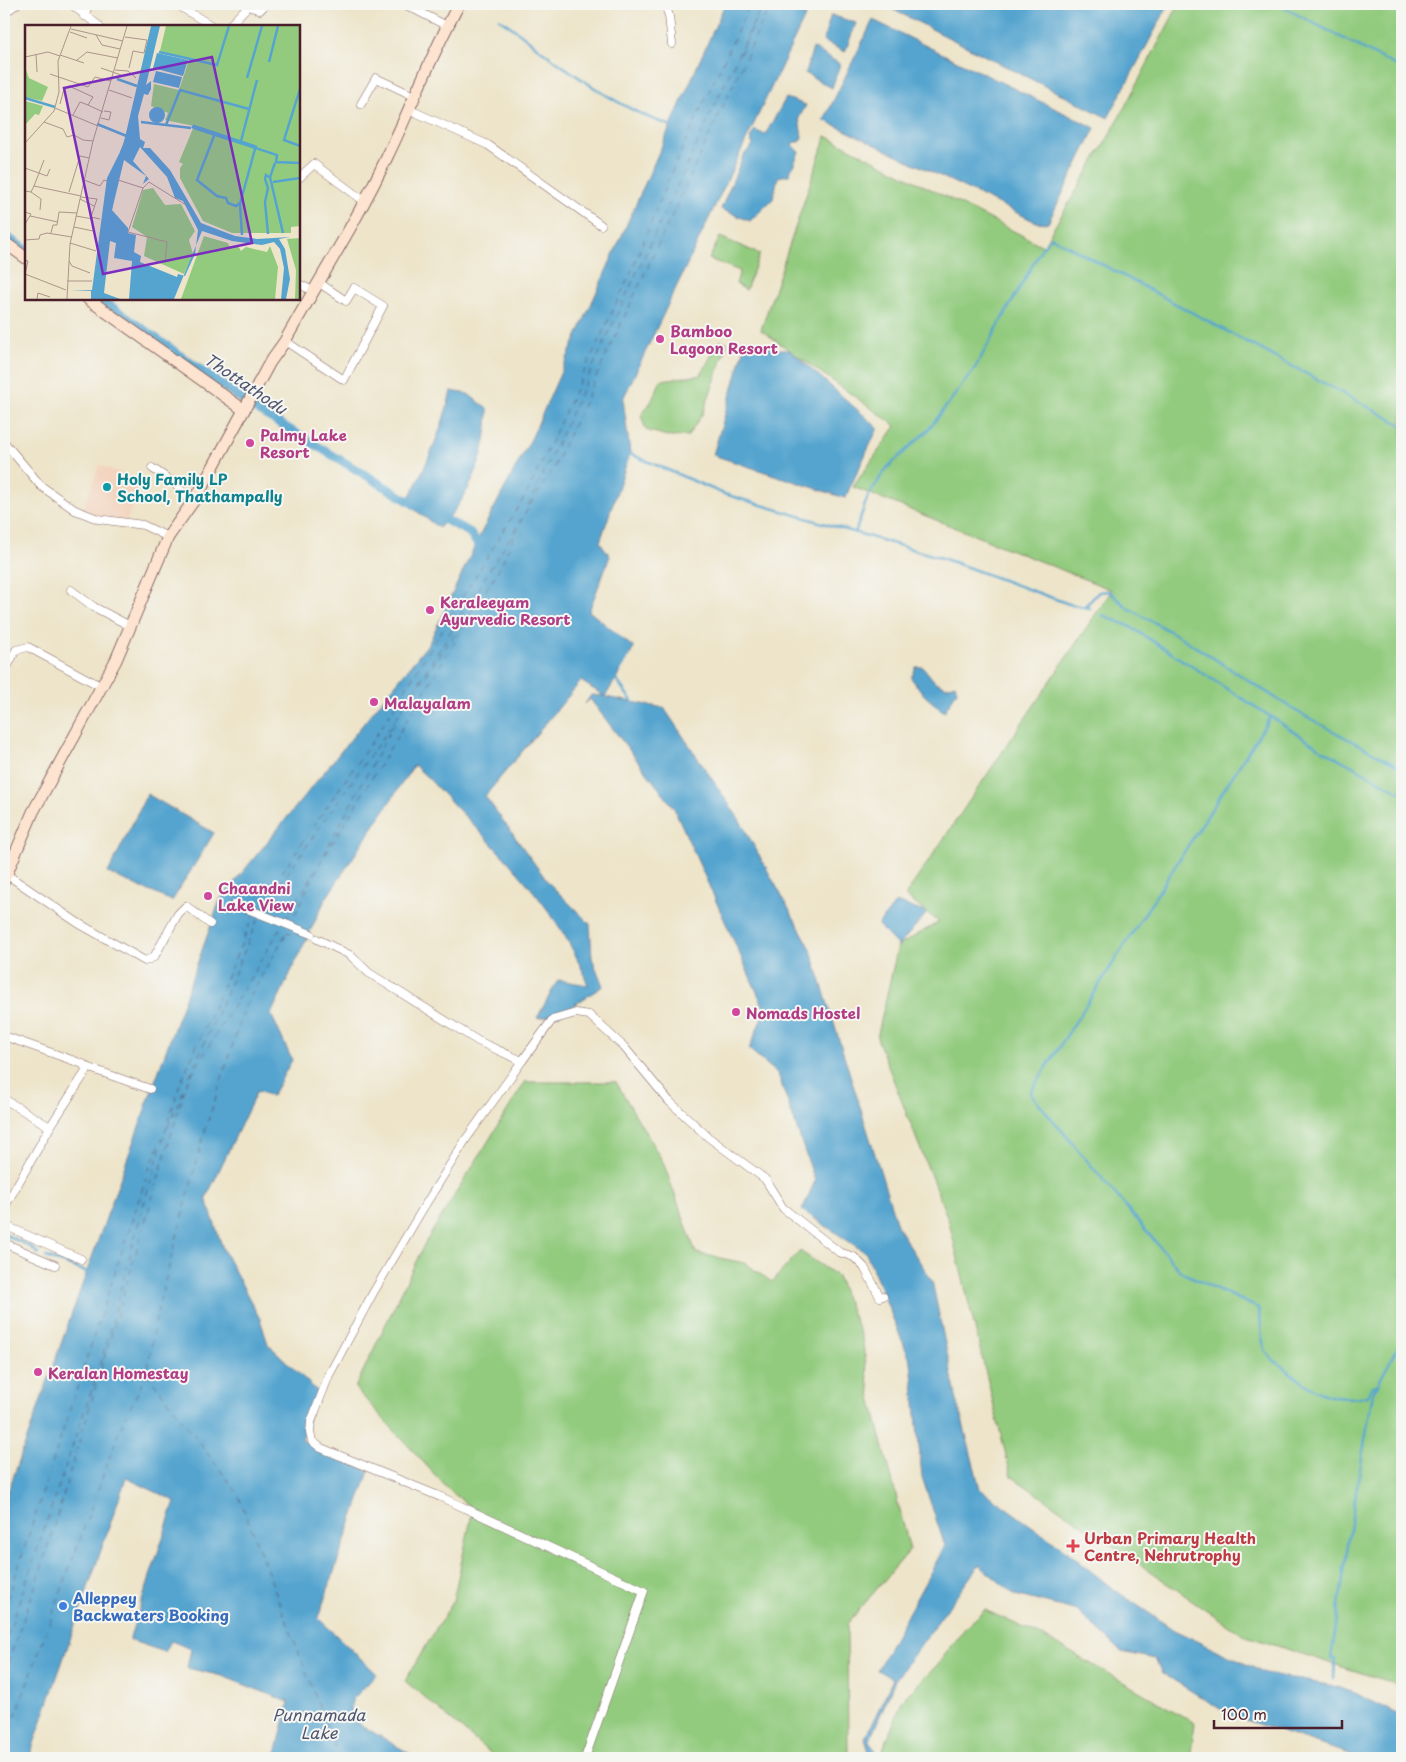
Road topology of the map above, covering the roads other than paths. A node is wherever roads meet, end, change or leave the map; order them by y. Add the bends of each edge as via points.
1 (17, 4) edge
2 (71, 4) edge
3 (89, 4) edge
4 (176, 4) edge
5 (266, 4) edge
6 (404, 4) edge
7 (459, 4) edge
8 (664, 4) edge
9 (4, 13) edge
10 (84, 16) junction
11 (98, 25) edge
12 (210, 25) edge
13 (230, 25) edge
14 (447, 26) junction
15 (672, 44) dead end
16 (414, 96) junction
17 (361, 104) dead end
18 (408, 109) junction
19 (300, 177) edge
20 (364, 201) junction
21 (601, 225) dead end
22 (4, 242) edge
23 (25, 257) edge
24 (300, 284) edge
25 (315, 287) junction
26 (89, 300) edge
27 (285, 341) junction
28 (247, 406) junction
29 (4, 442) edge
30 (152, 468) dead end
31 (193, 504) junction
32 (168, 537) junction
33 (71, 590) dead end
34 (130, 626) junction
35 (4, 673) edge
36 (102, 687) junction
37 (5, 877) edge
38 (235, 904) dead end
39 (210, 924) dead end
40 (4, 1036) edge
41 (522, 1061) junction
42 (87, 1067) junction
43 (150, 1089) dead end
44 (4, 1098) edge
45 (50, 1127) junction
46 (4, 1208) edge
47 (4, 1225) edge
48 (4, 1243) edge
49 (81, 1259) dead end
50 (55, 1265) dead end
51 (882, 1296) dead end
52 (585, 1758) edge

1 - 9 street
2 - 10 street
3 - 10 street
4 - 12 street
5 - 13 street via 260,10 248,6
6 - 14 street
7 - 14 main road
8 - 15 street via 669,16
10 - 11 street
14 - 16 main road
16 - 17 street via 376,78
16 - 18 main road
18 - 20 main road
18 - 21 street via 488,144
19 - 20 street via 314,164
20 - 25 main road
22 - 23 main road
24 - 25 street
25 - 27 main road
25 - 27 street via 346,301 354,288 383,306 344,380
26 - 28 main road
27 - 28 main road
28 - 31 main road
29 - 32 street via 41,486 75,510 98,519 143,526
30 - 31 street via 174,483
31 - 32 main road
32 - 34 main road
33 - 34 street via 94,607
34 - 36 main road
35 - 36 street via 16,650 28,647
36 - 37 main road via 37,804
37 - 39 street via 78,924 145,961 154,958 178,914 186,906
38 - 41 street via 314,936 350,955 369,973 478,1041
40 - 42 street
41 - 51 street via 552,1020 576,1013 588,1015 624,1047 668,1100 708,1137 765,1180 783,1208 839,1252 854,1256 864,1267 880,1298
41 - 52 street via 466,1139 373,1293 329,1375 310,1433 312,1440 321,1448 441,1497 644,1591
42 - 43 street
42 - 45 street
44 - 45 street
45 - 46 street
47 - 49 street
48 - 50 street

